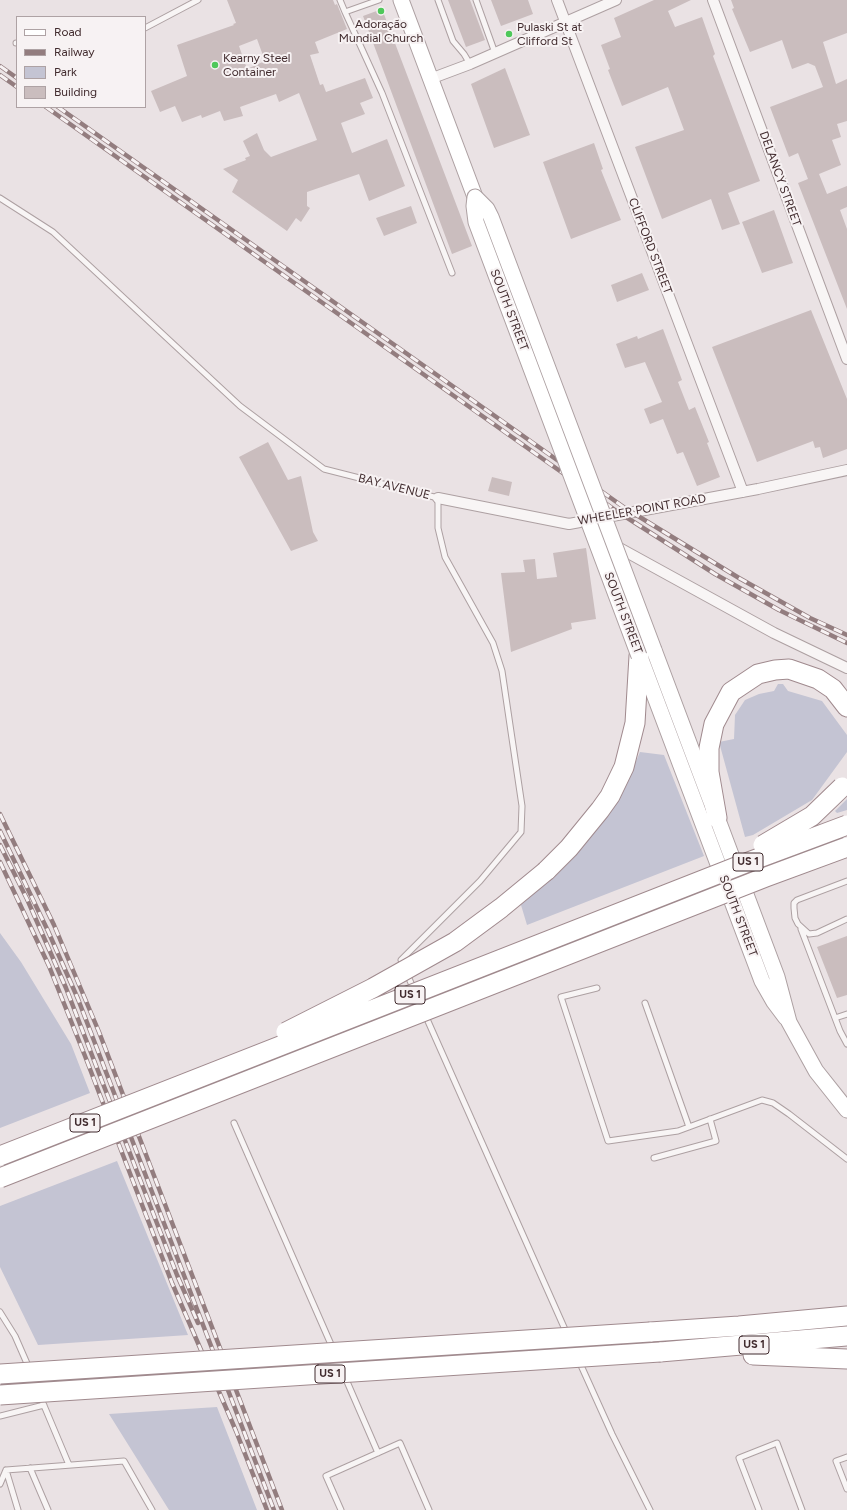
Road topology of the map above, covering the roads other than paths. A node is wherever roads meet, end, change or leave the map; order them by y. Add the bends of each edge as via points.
1 (198, 0) edge
2 (340, 0) edge
3 (379, 0) edge
4 (401, 0) edge
5 (438, 0) edge
6 (476, 0) edge
7 (557, 0) edge
8 (616, 0) edge
9 (713, 0) edge
10 (345, 12) junction
11 (566, 23) junction
12 (146, 27) edge
13 (495, 53) junction
14 (470, 64) junction
15 (430, 79) junction
16 (0, 198) edge
17 (452, 273) dead end
18 (847, 359) edge
19 (847, 470) edge
20 (743, 492) junction
21 (438, 498) junction
22 (569, 524) junction
23 (647, 653) junction
24 (847, 668) edge
25 (847, 706) edge
26 (845, 783) edge
27 (717, 818) junction
28 (847, 825) edge
29 (847, 847) edge
30 (847, 881) edge
31 (650, 900) junction
32 (847, 919) edge
33 (800, 926) junction
34 (597, 988) dead end
35 (645, 1003) dead end
36 (847, 1014) edge
37 (835, 1018) junction
38 (789, 1022) junction
39 (847, 1044) edge
40 (170, 1089) junction
41 (847, 1110) edge
42 (710, 1119) junction
43 (234, 1124) dead end
44 (689, 1127) junction
45 (0, 1156) edge
46 (654, 1158) dead end
47 (847, 1159) edge
48 (0, 1178) edge
49 (0, 1312) edge
50 (847, 1316) edge
51 (847, 1336) edge
52 (571, 1341) dead end
53 (574, 1348) dead end
54 (660, 1352) junction
55 (336, 1358) dead end
56 (847, 1359) edge
57 (340, 1365) dead end
58 (0, 1374) edge
59 (32, 1377) dead end
60 (35, 1384) dead end
61 (0, 1395) edge
62 (44, 1405) junction
63 (0, 1416) edge
64 (378, 1453) junction
65 (847, 1457) edge
66 (69, 1465) junction
67 (30, 1468) junction
68 (6, 1470) junction
69 (0, 1484) edge
70 (847, 1489) edge
71 (18, 1510) edge
72 (48, 1510) edge
73 (152, 1510) edge
74 (341, 1510) edge
75 (429, 1510) edge
76 (650, 1510) edge
77 (759, 1510) edge
78 (802, 1510) edge

1 - 12 lane
2 - 10 lane
3 - 10 lane
4 - 15 main road, SOUTH STREET
5 - 14 lane via 453,41
6 - 13 lane
7 - 11 street, CLIFFORD STREET
8 - 11 street
9 - 18 street, DELANCY STREET
10 - 17 lane via 382,93
11 - 13 street
11 - 20 street, CLIFFORD STREET
13 - 14 street
14 - 15 street
15 - 23 main road, SOUTH STREET, bridge via 475,198 476,222
16 - 21 lane, BAY AVENUE via 54,232 240,406 324,469
19 - 20 street, WHEELER POINT ROAD
20 - 22 street, WHEELER POINT ROAD
21 - 22 street, WHEELER POINT ROAD
21 - 52 lane, BAY AVENUE via 438,528 445,557 493,643 502,671 522,806 521,832 480,881 401,960
22 - 24 street via 621,548 774,633
23 - 27 main road, SOUTH STREET
23 - 38 main road, SOUTH STREET via 762,981
23 - 40 highway, bridge via 635,723 624,767 600,810 574,843 546,871 486,920 423,961
25 - 27 highway via 833,689 818,679 789,669 758,674 731,692 714,724 709,748 709,772
26 - 31 highway, bridge via 823,808 787,833
27 - 38 main road, SOUTH STREET via 777,977
28 - 31 highway, US 1, bridge
29 - 48 highway, bridge
30 - 33 lane via 797,900 794,904 795,918
31 - 40 highway, US 1, bridge
32 - 33 lane via 817,933 809,934
33 - 37 lane
34 - 44 lane via 561,997 608,1141 678,1131
35 - 44 lane
36 - 37 lane
37 - 39 lane
38 - 41 main road, SOUTH STREET via 816,1071
40 - 45 highway, US 1, bridge
42 - 44 lane
42 - 46 lane via 716,1141
42 - 47 lane via 762,1100 773,1103
43 - 55 lane
49 - 59 lane via 15,1336
50 - 58 highway, bridge via 739,1326
51 - 54 highway, US 1
53 - 76 lane via 612,1434
54 - 56 highway
54 - 61 highway, US 1, bridge
57 - 64 lane
60 - 62 lane
62 - 63 lane
62 - 66 lane
64 - 74 lane via 326,1476
64 - 75 lane via 400,1443
65 - 70 lane via 836,1461
66 - 67 lane
66 - 73 lane via 124,1461
67 - 68 lane
67 - 72 lane
68 - 69 lane
68 - 71 lane
77 - 78 lane via 739,1458 777,1443

